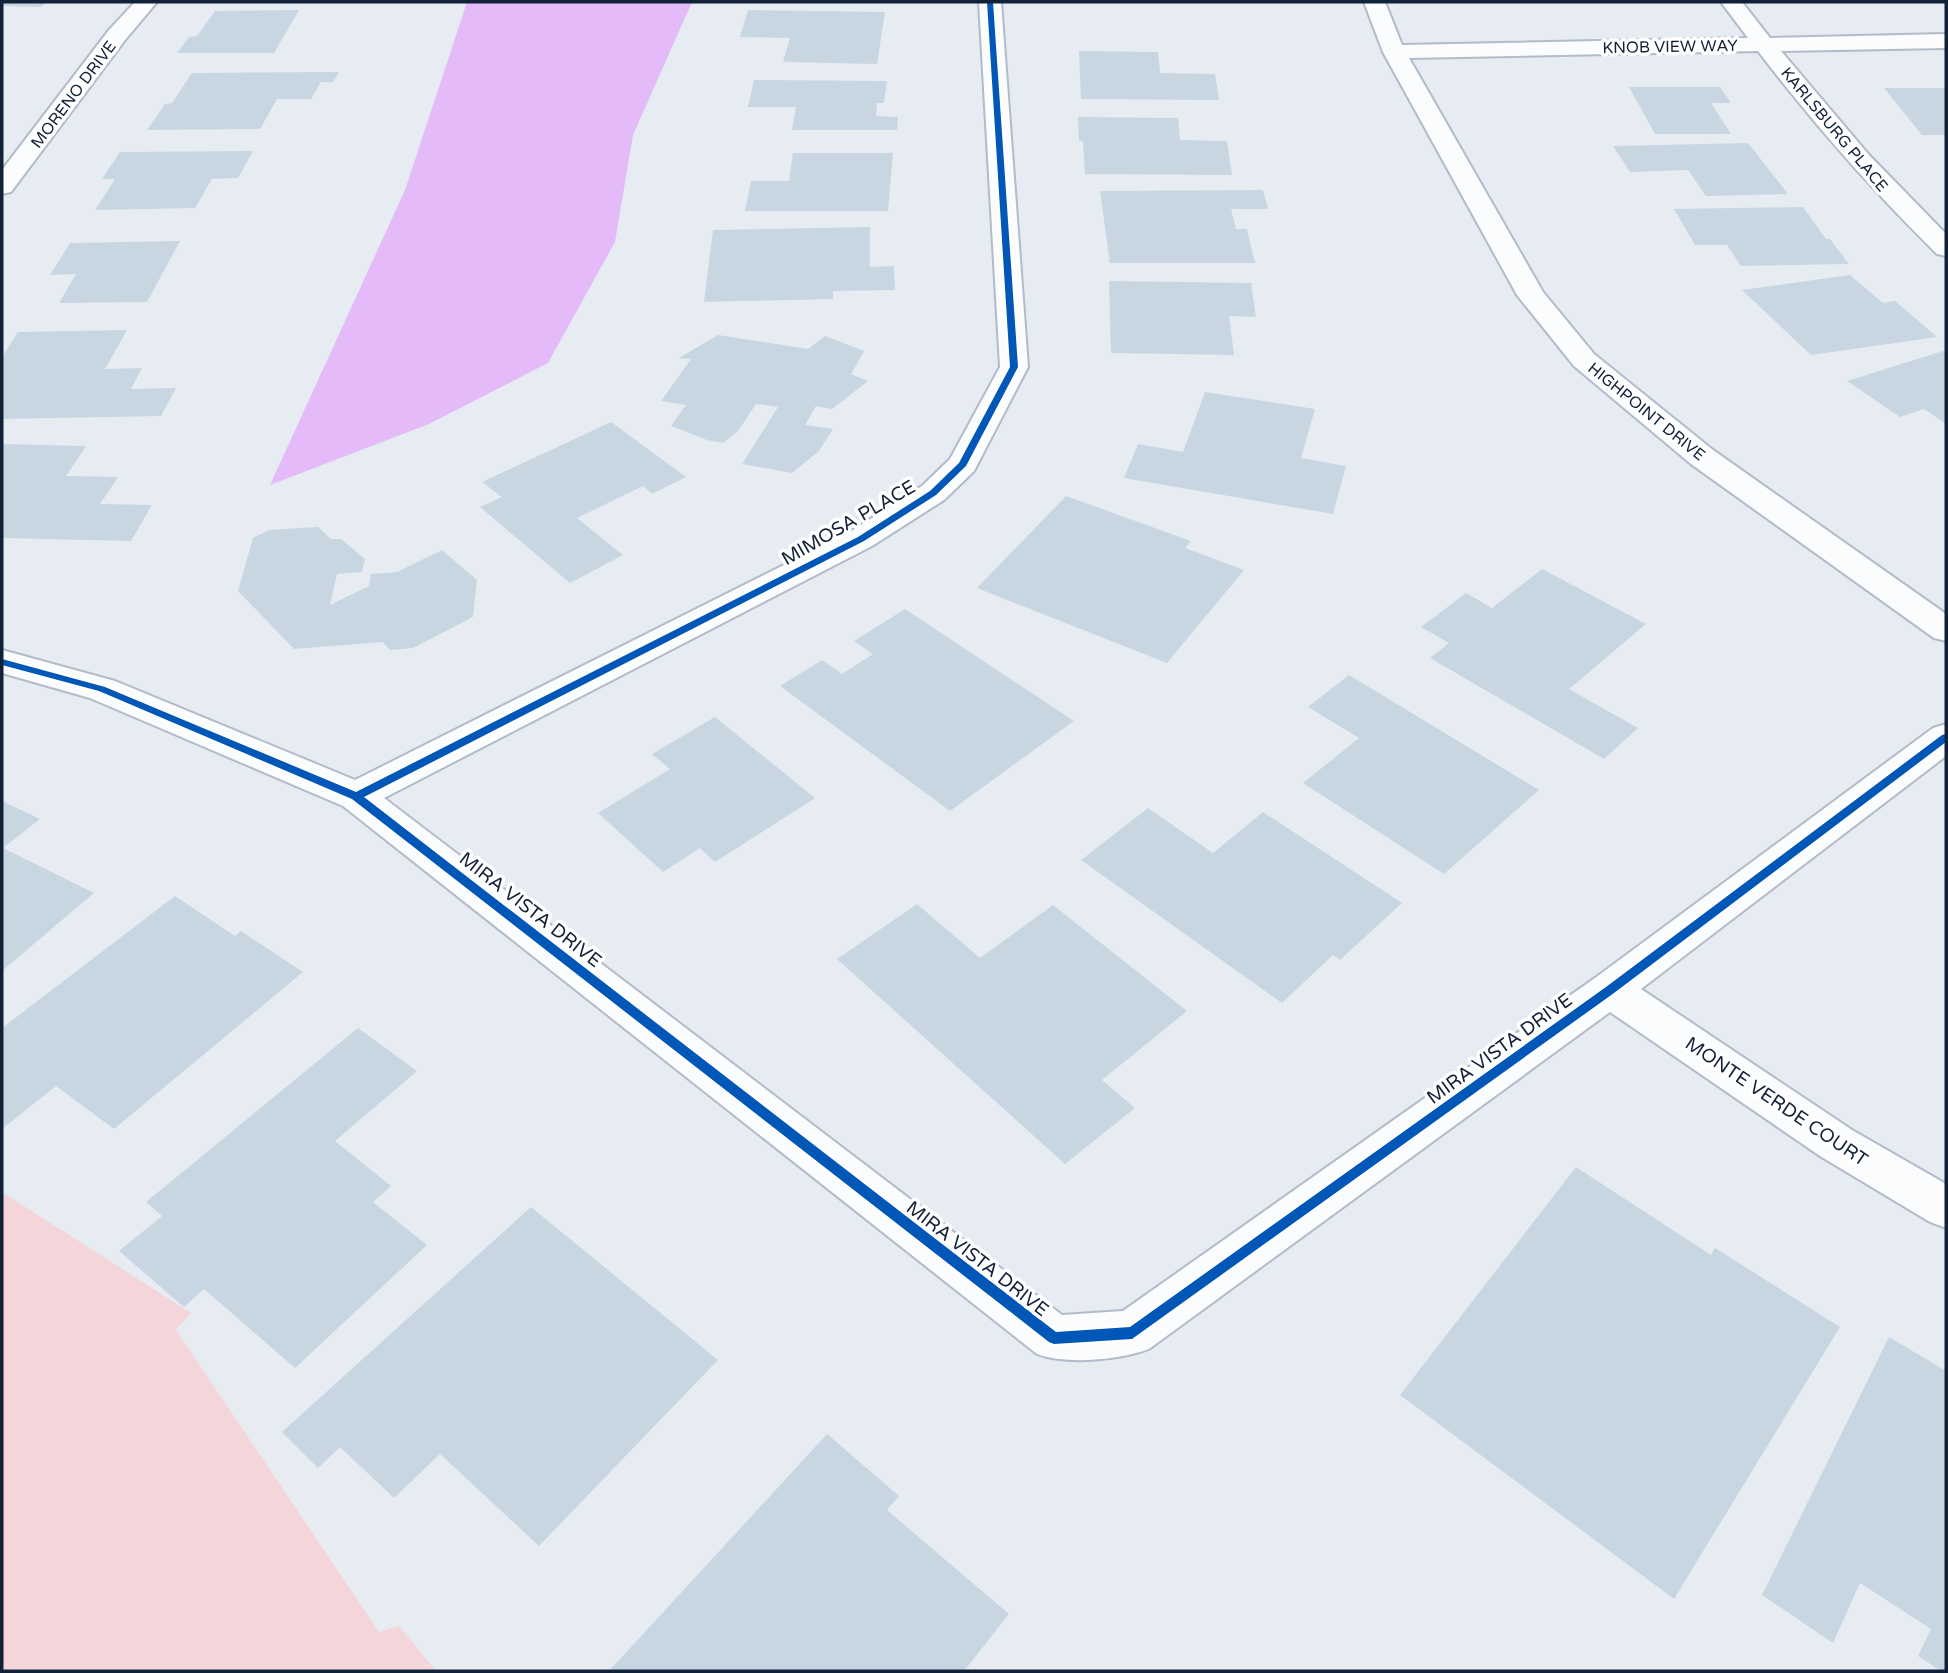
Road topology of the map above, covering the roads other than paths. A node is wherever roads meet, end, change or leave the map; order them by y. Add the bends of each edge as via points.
1 (146, 2) edge
2 (990, 2) edge
3 (1375, 2) edge
4 (1731, 2) edge
5 (1946, 41) edge
6 (1763, 44) junction
7 (1394, 52) junction
8 (2, 187) edge
9 (1946, 248) edge
10 (1946, 630) edge
11 (2, 662) edge
12 (1946, 737) edge
13 (356, 796) junction
14 (1611, 990) junction
15 (1946, 1208) edge

1 - 8 street, MORENO DRIVE
2 - 13 street, MIMOSA PLACE via 1014,367 963,464 933,493 861,539
3 - 7 street, HIGHPOINT DRIVE
4 - 6 street, KARLSBURG PLACE
5 - 6 street, KNOB VIEW WAY
6 - 7 street, KNOB VIEW WAY
6 - 9 street, KARLSBURG PLACE via 1892,197
7 - 10 street, HIGHPOINT DRIVE via 1531,295 1584,360 1702,457
11 - 13 street, MIRA VISTA DRIVE via 102,689
12 - 14 street, MIRA VISTA DRIVE
13 - 14 street, MIRA VISTA DRIVE via 1054,1338 1132,1333
14 - 15 street, MONTE VERDE COURT via 1836,1143

